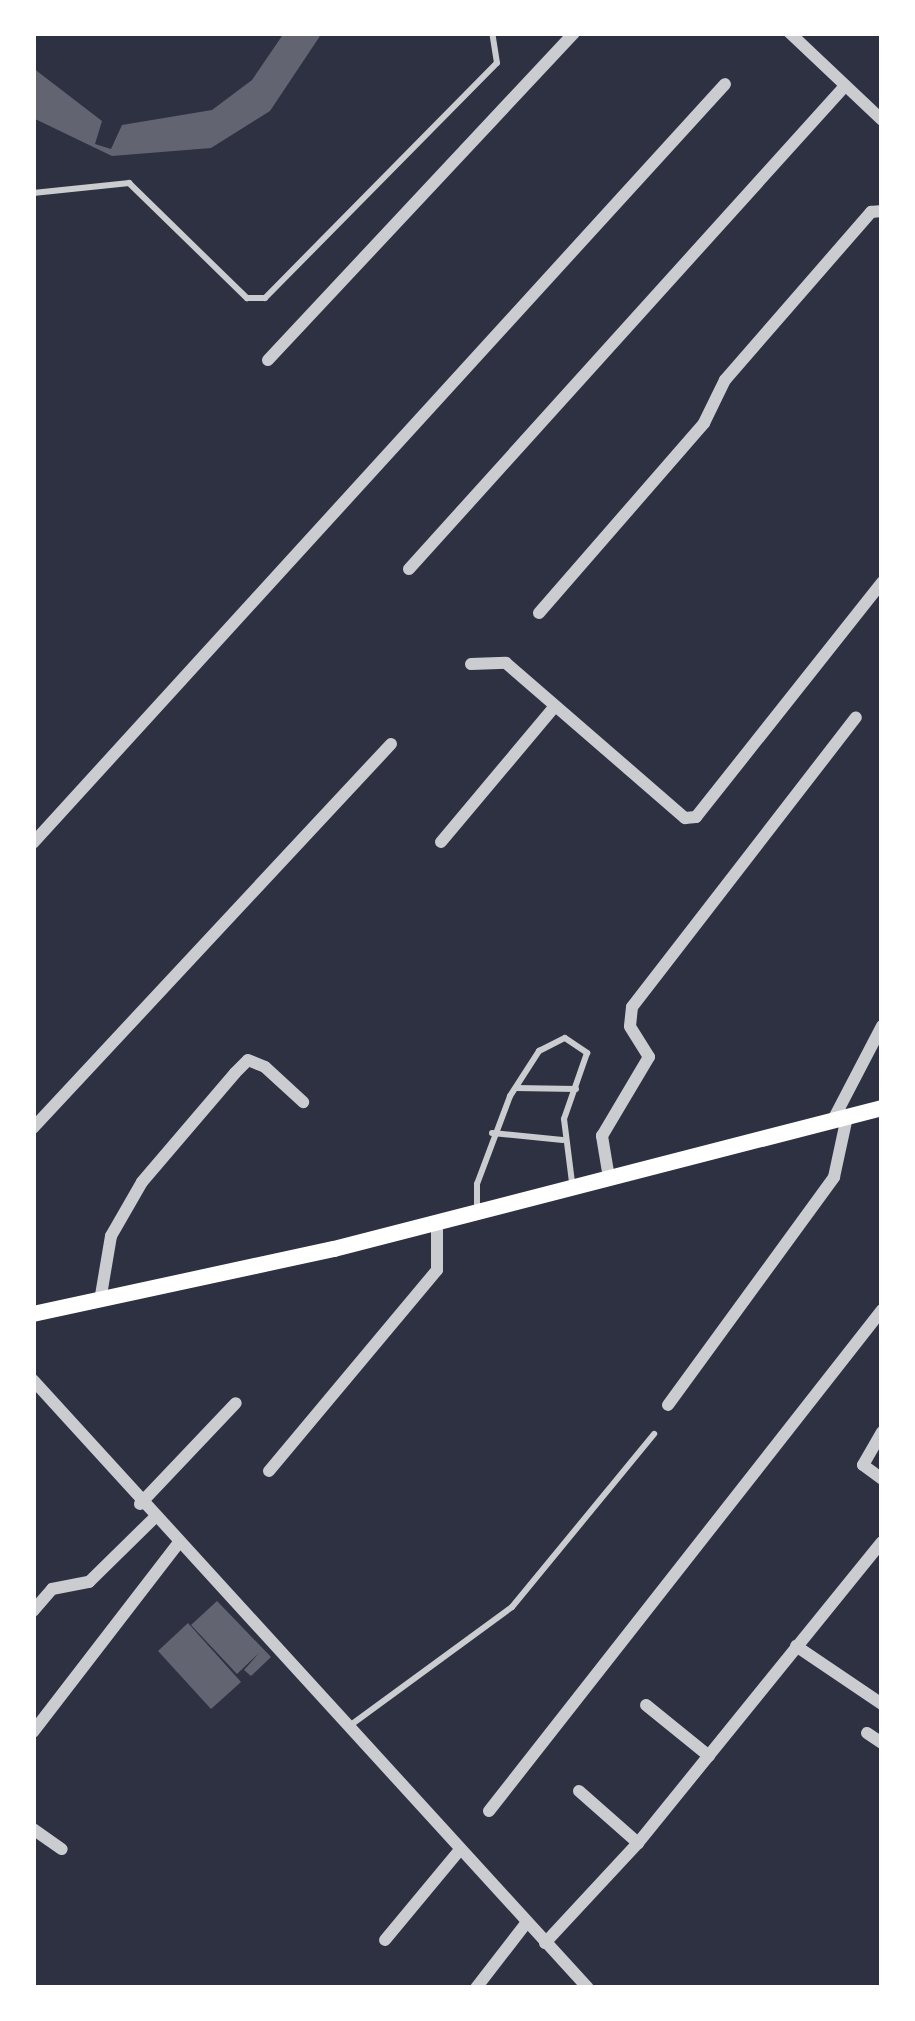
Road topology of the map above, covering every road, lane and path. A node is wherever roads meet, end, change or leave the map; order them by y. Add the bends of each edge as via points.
1 (492, 33) edge
2 (574, 33) edge
3 (790, 33) edge
4 (725, 84) dead end
5 (844, 86) junction
6 (882, 120) edge
7 (33, 193) edge
8 (882, 211) edge
9 (268, 360) dead end
10 (409, 569) dead end
11 (882, 582) edge
12 (538, 613) dead end
13 (470, 664) dead end
14 (555, 706) junction
15 (856, 716) dead end
16 (392, 744) dead end
17 (441, 842) dead end
18 (33, 843) edge
19 (882, 1026) edge
20 (516, 1088) junction
21 (575, 1089) junction
22 (303, 1102) dead end
23 (882, 1108) edge
24 (840, 1119) junction
25 (33, 1128) edge
26 (492, 1133) junction
27 (563, 1140) junction
28 (608, 1178) junction
29 (573, 1187) junction
30 (477, 1212) junction
31 (436, 1222) junction
32 (100, 1301) junction
33 (882, 1310) edge
34 (33, 1314) edge
35 (33, 1380) edge
36 (236, 1403) dead end
37 (668, 1405) dead end
38 (882, 1432) edge
39 (654, 1434) dead end
40 (269, 1471) dead end
41 (882, 1479) edge
42 (140, 1504) junction
43 (153, 1520) junction
44 (882, 1542) edge
45 (177, 1545) junction
46 (33, 1611) edge
47 (796, 1646) junction
48 (882, 1704) edge
49 (646, 1705) dead end
50 (345, 1729) junction
51 (33, 1732) edge
52 (867, 1733) dead end
53 (882, 1743) edge
54 (709, 1756) junction
55 (579, 1791) dead end
56 (489, 1811) dead end
57 (33, 1829) edge
58 (638, 1843) junction
59 (62, 1850) dead end
60 (459, 1851) junction
61 (526, 1922) junction
62 (385, 1940) dead end
63 (545, 1943) junction
64 (476, 1988) edge
65 (588, 1988) edge

1 - 7 lane via 497,63 265,298 247,298 129,183
2 - 9 street
3 - 5 street
4 - 18 street
5 - 6 street
5 - 10 street
8 - 12 street via 871,212 725,380 704,423
11 - 14 street via 696,817 685,818
13 - 14 street via 506,663
14 - 17 street
15 - 28 street via 632,1007 630,1026 649,1057 602,1136
16 - 25 street
19 - 24 street
20 - 21 lane
20 - 21 lane via 539,1051 565,1038 586,1053
20 - 26 lane
21 - 27 lane
22 - 32 street via 248,1060 142,1182 111,1236
23 - 24 main road
24 - 28 main road
24 - 37 street via 834,1177
26 - 27 lane
26 - 30 lane
27 - 29 lane
28 - 29 main road
29 - 30 main road
30 - 31 main road
31 - 32 main road
31 - 40 street via 437,1270
32 - 34 main road
33 - 56 street
35 - 42 street
36 - 42 street
38 - 41 street via 862,1465
39 - 50 lane via 512,1607
42 - 43 street
43 - 45 street
43 - 46 street via 89,1582 52,1589
44 - 47 street
45 - 50 street
45 - 51 street
47 - 48 street
47 - 54 street
49 - 54 street
50 - 60 street
52 - 53 street
54 - 58 street
55 - 58 street
57 - 59 street
58 - 63 street
60 - 61 street
60 - 62 street
61 - 63 street
61 - 64 street
63 - 65 street

